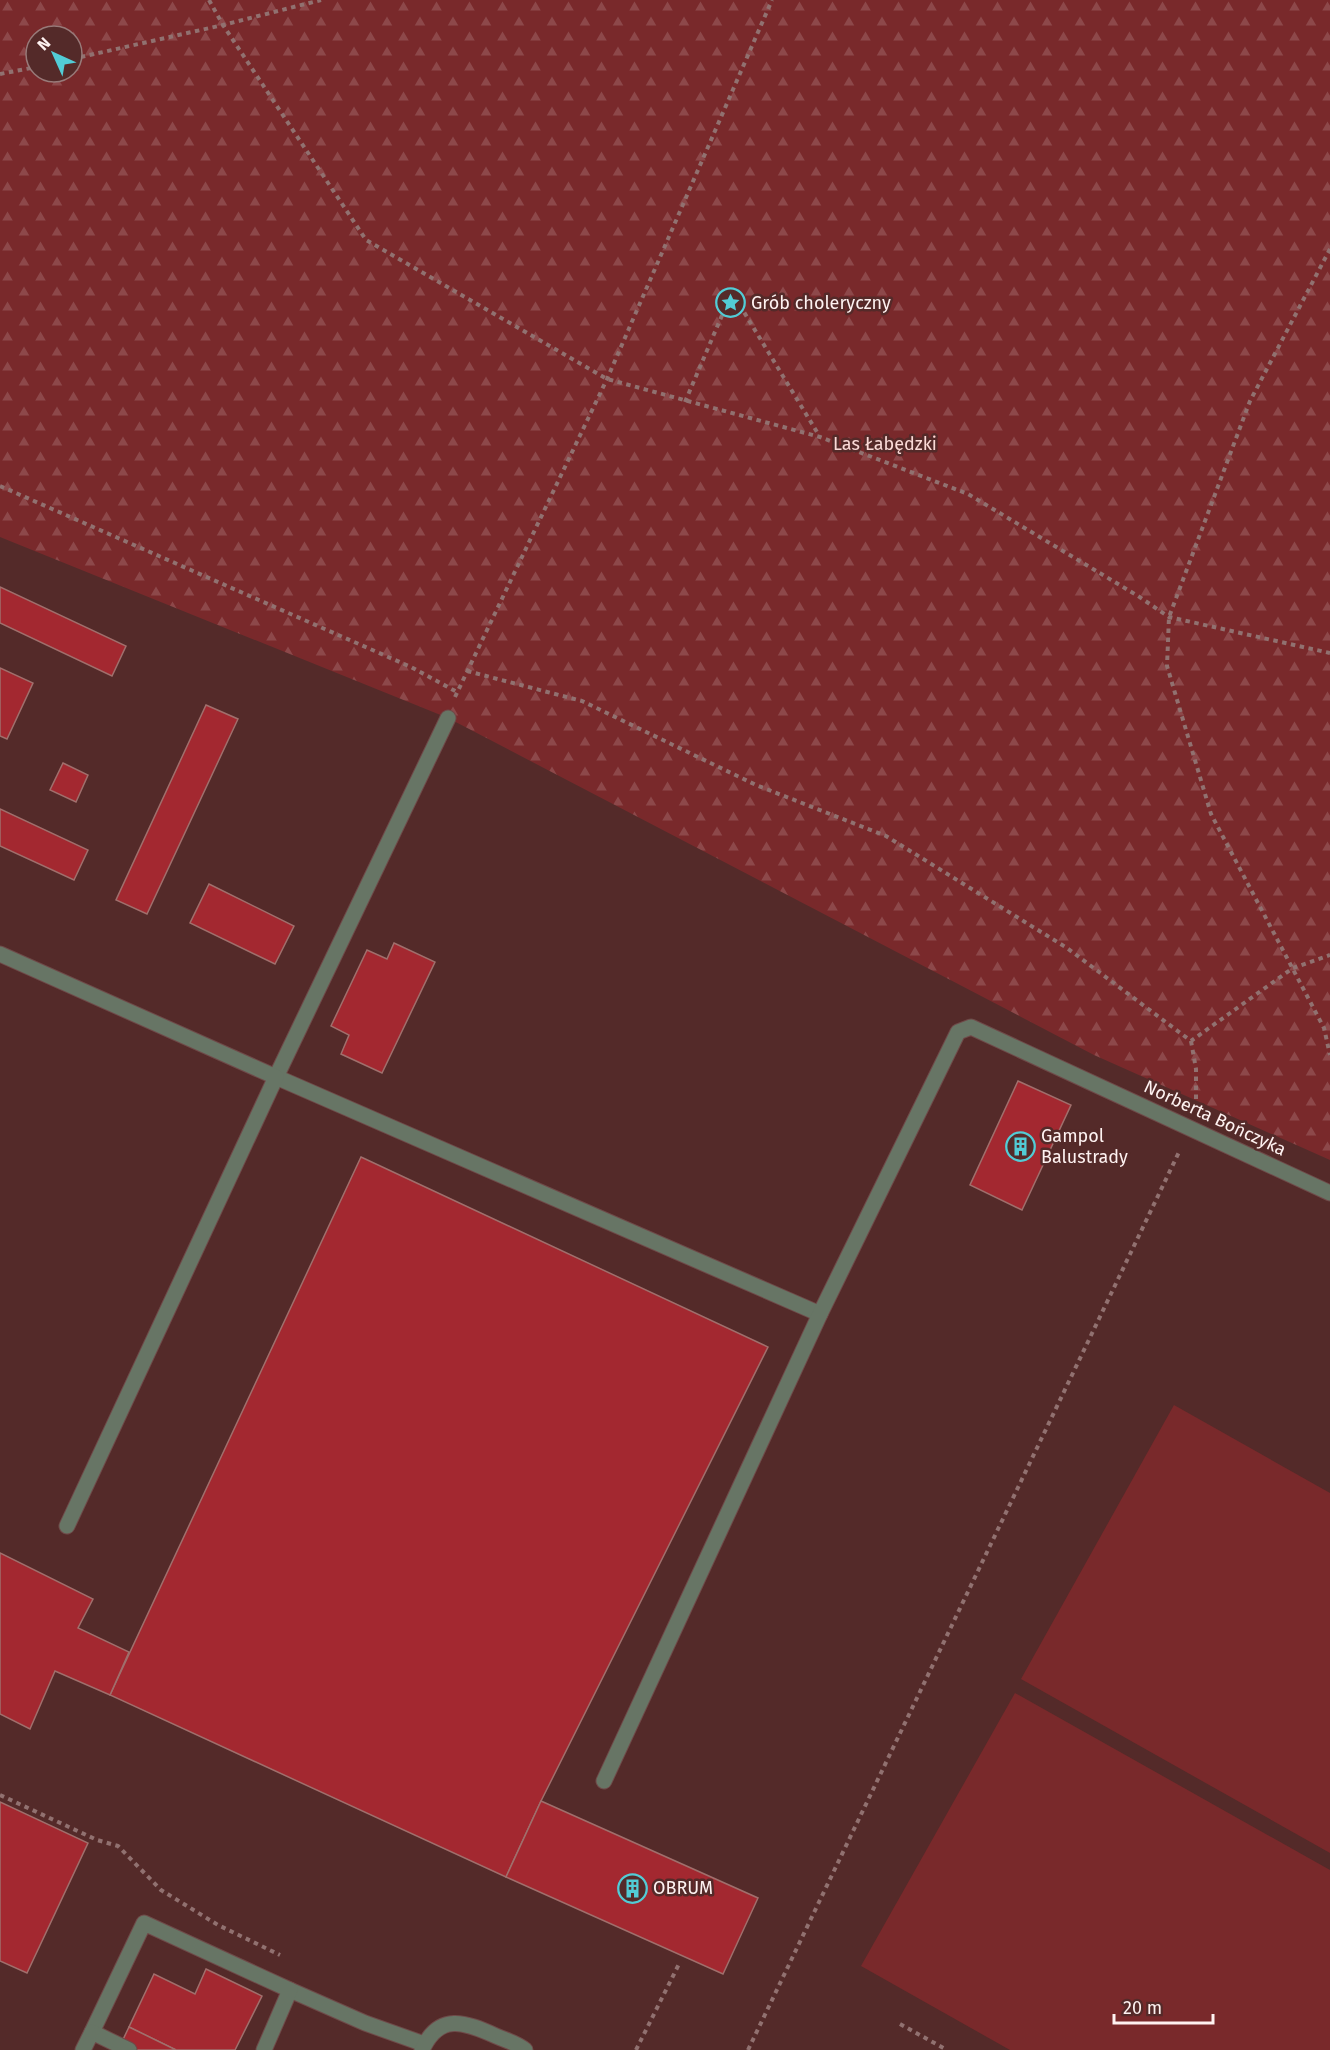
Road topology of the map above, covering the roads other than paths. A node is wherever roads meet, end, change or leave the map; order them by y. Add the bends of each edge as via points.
1 (448, 718) road end
2 (0, 954) edge
3 (276, 1077) junction
4 (1330, 1193) edge
5 (820, 1314) junction
6 (67, 1526) dead end
7 (604, 1781) dead end
8 (290, 1990) junction
9 (92, 2031) junction
10 (423, 2047) edge
11 (83, 2050) edge
12 (129, 2050) edge
13 (264, 2050) edge
14 (525, 2050) edge

1 - 3 street
2 - 3 street
3 - 5 street
3 - 6 street
4 - 5 street, Norberta Bończyka via 971,1027 958,1032
5 - 7 street, Norberta Bończyka
8 - 9 street via 144,1923
8 - 10 street
8 - 13 street
9 - 11 street
9 - 12 street
10 - 14 street via 433,2031 456,2022 470,2024

